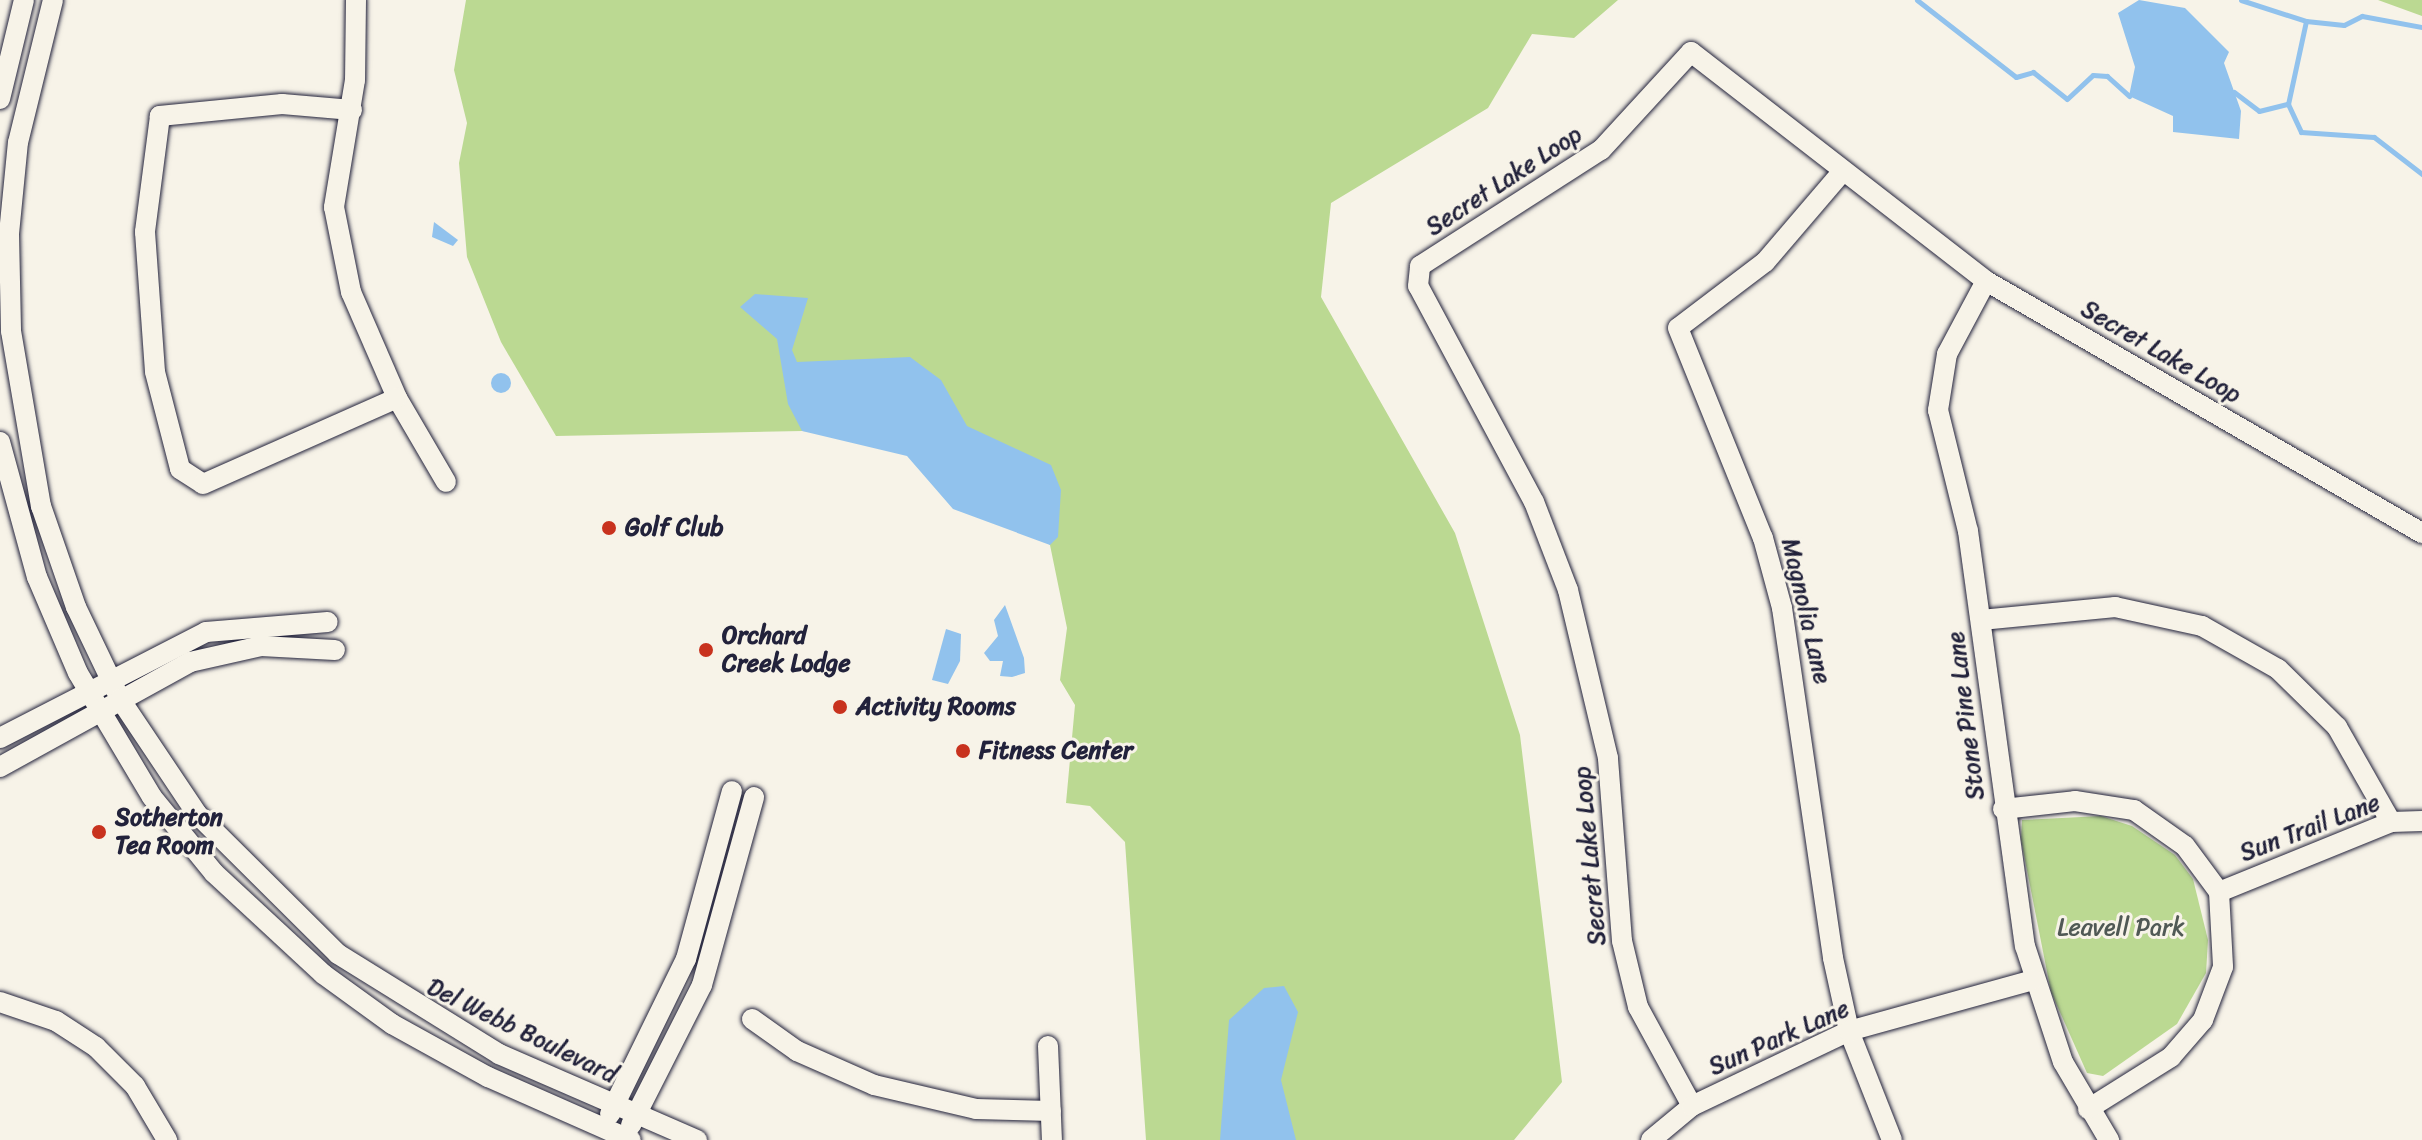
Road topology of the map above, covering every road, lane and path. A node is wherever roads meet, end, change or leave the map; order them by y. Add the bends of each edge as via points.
1 (24, 0) edge
2 (53, 0) edge
3 (356, 0) edge
4 (0, 99) edge
5 (352, 110) junction
6 (1842, 172) junction
7 (1986, 281) junction
8 (397, 398) junction
9 (0, 442) edge
10 (446, 482) dead end
11 (2422, 533) edge
12 (1981, 620) junction
13 (328, 622) dead end
14 (335, 650) dead end
15 (109, 678) junction
16 (87, 690) junction
17 (120, 699) junction
18 (98, 711) junction
19 (0, 738) edge
20 (0, 767) edge
21 (732, 791) dead end
22 (754, 797) dead end
23 (2003, 809) junction
24 (2422, 821) edge
25 (2391, 822) junction
26 (2219, 892) junction
27 (2033, 980) junction
28 (0, 1002) edge
29 (752, 1019) dead end
30 (1849, 1031) junction
31 (1048, 1046) dead end
32 (614, 1105) junction
33 (1692, 1106) junction
34 (2088, 1109) junction
35 (1051, 1111) junction
36 (636, 1114) junction
37 (601, 1134) edge
38 (627, 1139) edge
39 (167, 1140) edge
40 (697, 1140) edge
41 (1052, 1140) edge
42 (1651, 1140) edge
43 (1892, 1140) edge
44 (2109, 1140) edge

1 - 4 street
2 - 15 street, Del Webb Boulevard via 18,142 11,331 41,506
3 - 5 street
5 - 8 street via 334,207 351,292
5 - 8 street via 282,104 160,116 145,232 155,372 180,469 203,484
6 - 7 street, Secret Lake Loop
6 - 30 street, Magnolia Lane via 1765,262 1678,328 1729,447 1782,608
6 - 33 street, Secret Lake Loop via 1691,52 1601,150 1420,266 1418,286 1534,502 1568,590 1608,758 1625,954 1638,1007
7 - 11 street, Secret Lake Loop
7 - 12 street, Stone Pine Lane via 1947,354 1938,410
8 - 10 street
9 - 16 street via 37,577
12 - 23 street, Stone Pine Lane
12 - 25 street via 2115,607 2202,626 2278,669 2337,727
13 - 15 street via 206,632
14 - 17 street via 261,646 213,654
15 - 16 street
15 - 17 street, Del Webb Boulevard
16 - 18 street
16 - 19 street
17 - 18 street
17 - 32 street, Del Webb Boulevard via 197,814 305,927 447,1027
18 - 20 street
18 - 37 street via 178,831 323,974 433,1049
21 - 32 street via 686,959
22 - 36 street via 702,985
23 - 26 street via 2075,801 2134,810 2185,846
23 - 27 street, Stone Pine Lane
24 - 25 street, Sun Trail Lane
25 - 26 street, Sun Trail Lane
26 - 34 street via 2223,967 2203,1020 2171,1057
27 - 30 street, Sun Park Lane
27 - 34 street, Stone Pine Lane
28 - 39 street via 56,1021 96,1047 135,1086
29 - 35 street via 828,1066 899,1093 976,1109
30 - 33 street, Sun Park Lane
30 - 43 street, Magnolia Lane
31 - 35 street
32 - 36 street, Del Webb Boulevard
32 - 37 street
33 - 42 street, Sun Park Lane
34 - 44 street, Stone Pine Lane
35 - 41 street
36 - 38 street
36 - 40 street, Del Webb Boulevard
37 - 38 street

